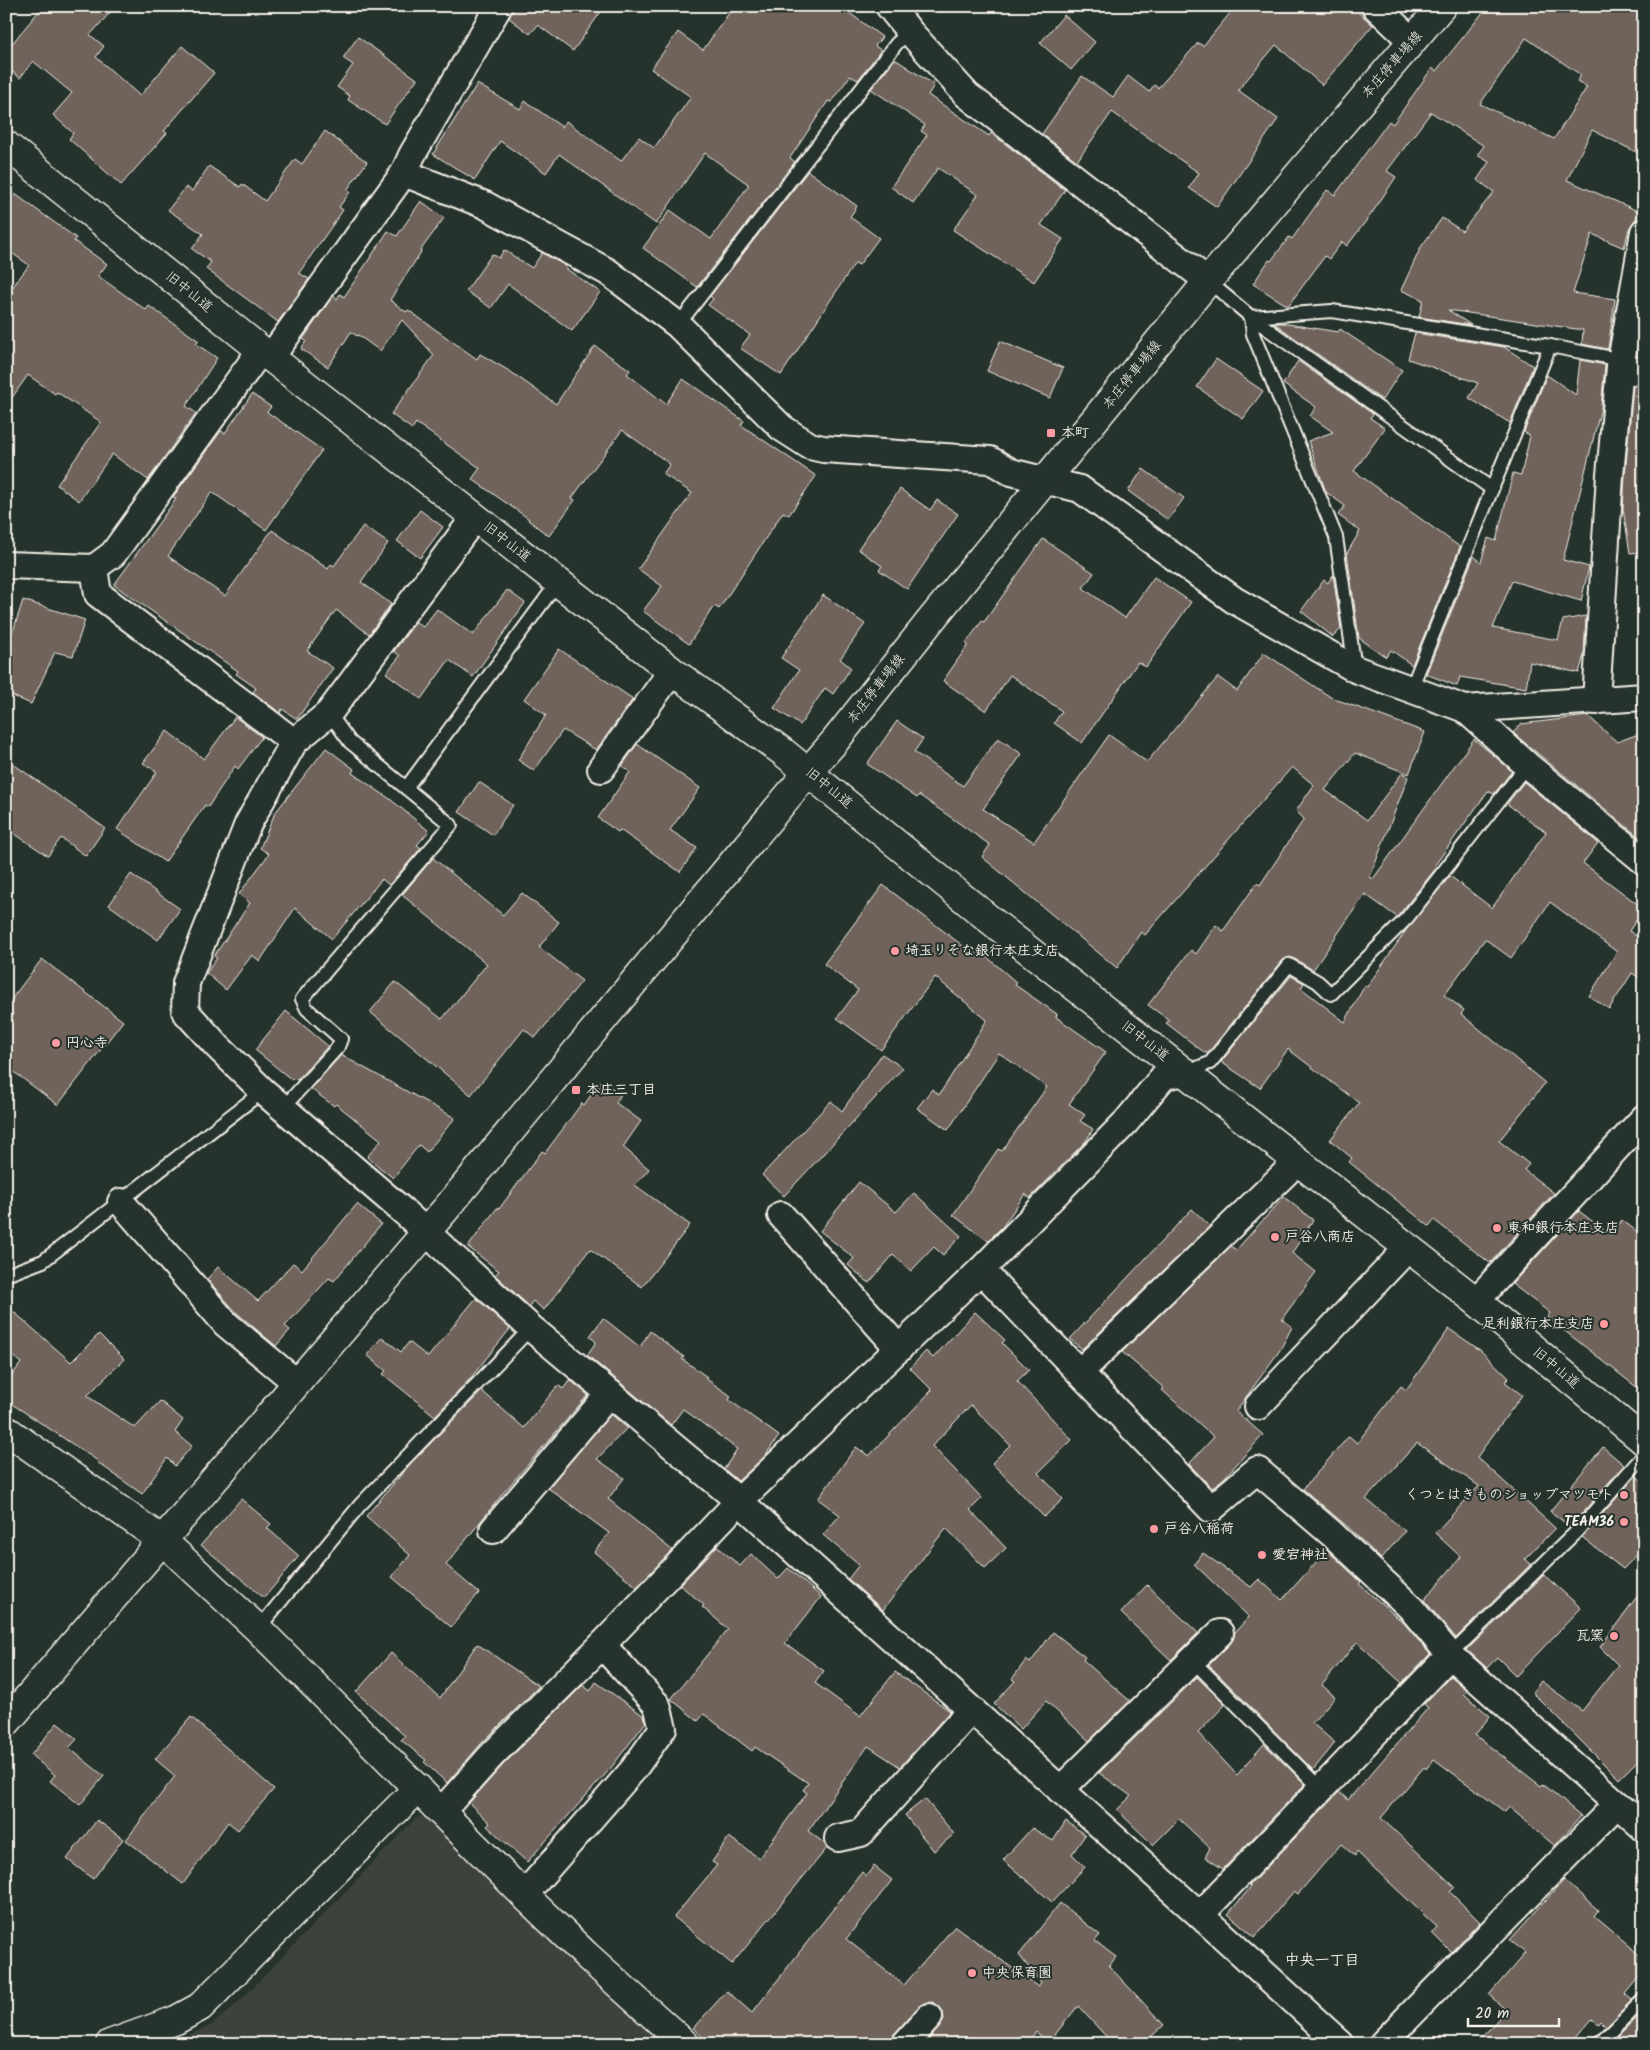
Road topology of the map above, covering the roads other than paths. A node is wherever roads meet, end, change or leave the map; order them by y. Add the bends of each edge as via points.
1 (499, 6) edge
2 (889, 6) edge
3 (1375, 6) edge
4 (1442, 6) edge
5 (910, 32) junction
6 (1412, 41) junction
7 (6, 145) edge
8 (404, 173) junction
9 (1644, 232) edge
10 (1208, 281) junction
11 (1251, 317) junction
12 (678, 325) junction
13 (1550, 346) junction
14 (266, 353) junction
15 (1632, 368) edge
16 (1047, 480) junction
17 (1492, 488) junction
18 (475, 517) junction
19 (6, 565) edge
20 (94, 568) junction
21 (558, 582) junction
22 (1355, 669) junction
23 (672, 671) junction
24 (1412, 689) junction
25 (1644, 697) edge
26 (1596, 701) junction
27 (1465, 709) junction
28 (329, 713) junction
29 (294, 742) junction
30 (1526, 765) junction
31 (601, 770) dead end
32 (808, 772) junction
33 (406, 788) junction
34 (1644, 861) edge
35 (1186, 1072) junction
36 (263, 1091) junction
37 (283, 1108) junction
38 (1644, 1118) edge
39 (1298, 1161) junction
40 (121, 1202) junction
41 (781, 1215) dead end
42 (426, 1231) junction
43 (1408, 1248) junction
44 (981, 1270) junction
45 (6, 1275) edge
46 (1476, 1301) junction
47 (531, 1328) junction
48 (899, 1349) junction
49 (1080, 1372) junction
50 (297, 1383) junction
51 (610, 1393) junction
52 (1258, 1406) dead end
53 (6, 1430) edge
54 (1644, 1441) edge
55 (1644, 1455) edge
56 (739, 1501) junction
57 (492, 1530) dead end
58 (162, 1540) junction
59 (258, 1629) junction
60 (1220, 1633) dead end
61 (602, 1645) junction
62 (1450, 1655) junction
63 (1192, 1660) junction
64 (972, 1710) junction
65 (6, 1723) edge
66 (418, 1788) junction
67 (1322, 1789) junction
68 (1060, 1790) junction
69 (1617, 1804) junction
70 (442, 1812) junction
71 (1644, 1828) edge
72 (838, 1838) dead end
73 (524, 1895) junction
74 (1200, 1915) junction
75 (1644, 1999) edge
76 (929, 2017) dead end
77 (1338, 2043) edge
78 (110, 2044) edge
79 (685, 2044) edge
80 (905, 2044) edge
81 (1382, 2044) edge
82 (1599, 2044) edge

1 - 8 street
2 - 5 street
3 - 6 street
4 - 6 main road, 本庄停車場線
5 - 10 street via 967,95
5 - 12 lane via 897,43
6 - 10 main road, 本庄停車場線
7 - 14 main road, 旧中山道
8 - 12 street via 484,206 608,272
8 - 14 street
9 - 15 street
10 - 11 lane
10 - 16 main road, 本庄停車場線
11 - 13 lane via 1332,311
11 - 17 lane
11 - 22 lane via 1253,334 1336,537
12 - 16 street via 782,428 810,446 990,460 1011,472
13 - 15 lane via 1612,358
13 - 17 lane
14 - 18 main road, 旧中山道
14 - 20 street via 112,554
15 - 26 street via 1610,475
16 - 22 street via 1080,489 1234,600
16 - 32 main road, 本庄停車場線
17 - 24 lane
18 - 21 main road, 旧中山道
18 - 28 street
19 - 20 street
20 - 29 street via 98,594
21 - 23 main road, 旧中山道
21 - 33 lane
22 - 24 street
23 - 31 street
23 - 32 main road, 旧中山道
24 - 27 street
25 - 26 street
26 - 27 street
27 - 30 street
28 - 29 street
28 - 33 lane via 350,742
29 - 36 street via 248,824 186,984 185,1012
30 - 34 street
30 - 35 lane via 1406,918 1331,994 1289,965 1210,1063
32 - 35 main road, 旧中山道 via 999,927
32 - 42 main road, 本庄停車場線
33 - 37 lane via 451,825 302,999 307,1009 341,1039 338,1047
35 - 39 main road, 旧中山道
35 - 44 street via 1164,1076 1126,1122
36 - 37 street
36 - 40 lane
37 - 42 street
38 - 46 street
39 - 43 main road, 旧中山道
39 - 49 street
40 - 45 lane via 43,1261
40 - 50 street via 226,1324
41 - 48 street
42 - 47 street
42 - 50 main road, 本庄停車場線
43 - 46 main road, 旧中山道
43 - 52 street
44 - 48 street
44 - 49 street
46 - 54 main road, 旧中山道
47 - 51 street
47 - 59 lane via 360,1505
48 - 56 street
49 - 62 street via 1211,1509 1257,1470 1409,1606
50 - 58 main road, 本庄停車場線
51 - 56 street
51 - 57 street
53 - 58 main road
55 - 62 lane via 1576,1532
56 - 61 street
56 - 64 street
58 - 59 main road
58 - 65 main road, 本庄停車場線
59 - 66 main road
60 - 63 street
61 - 70 street via 491,1756
61 - 73 street via 657,1705 663,1728 634,1770
62 - 67 street
62 - 69 street
63 - 67 lane
63 - 68 street
64 - 68 street
64 - 72 street via 861,1834
66 - 70 main road
66 - 78 main road via 200,2007 176,2020
67 - 74 street
68 - 74 street
69 - 71 street
69 - 81 street
70 - 73 main road
73 - 79 main road
74 - 77 street
75 - 82 lane
76 - 80 street

